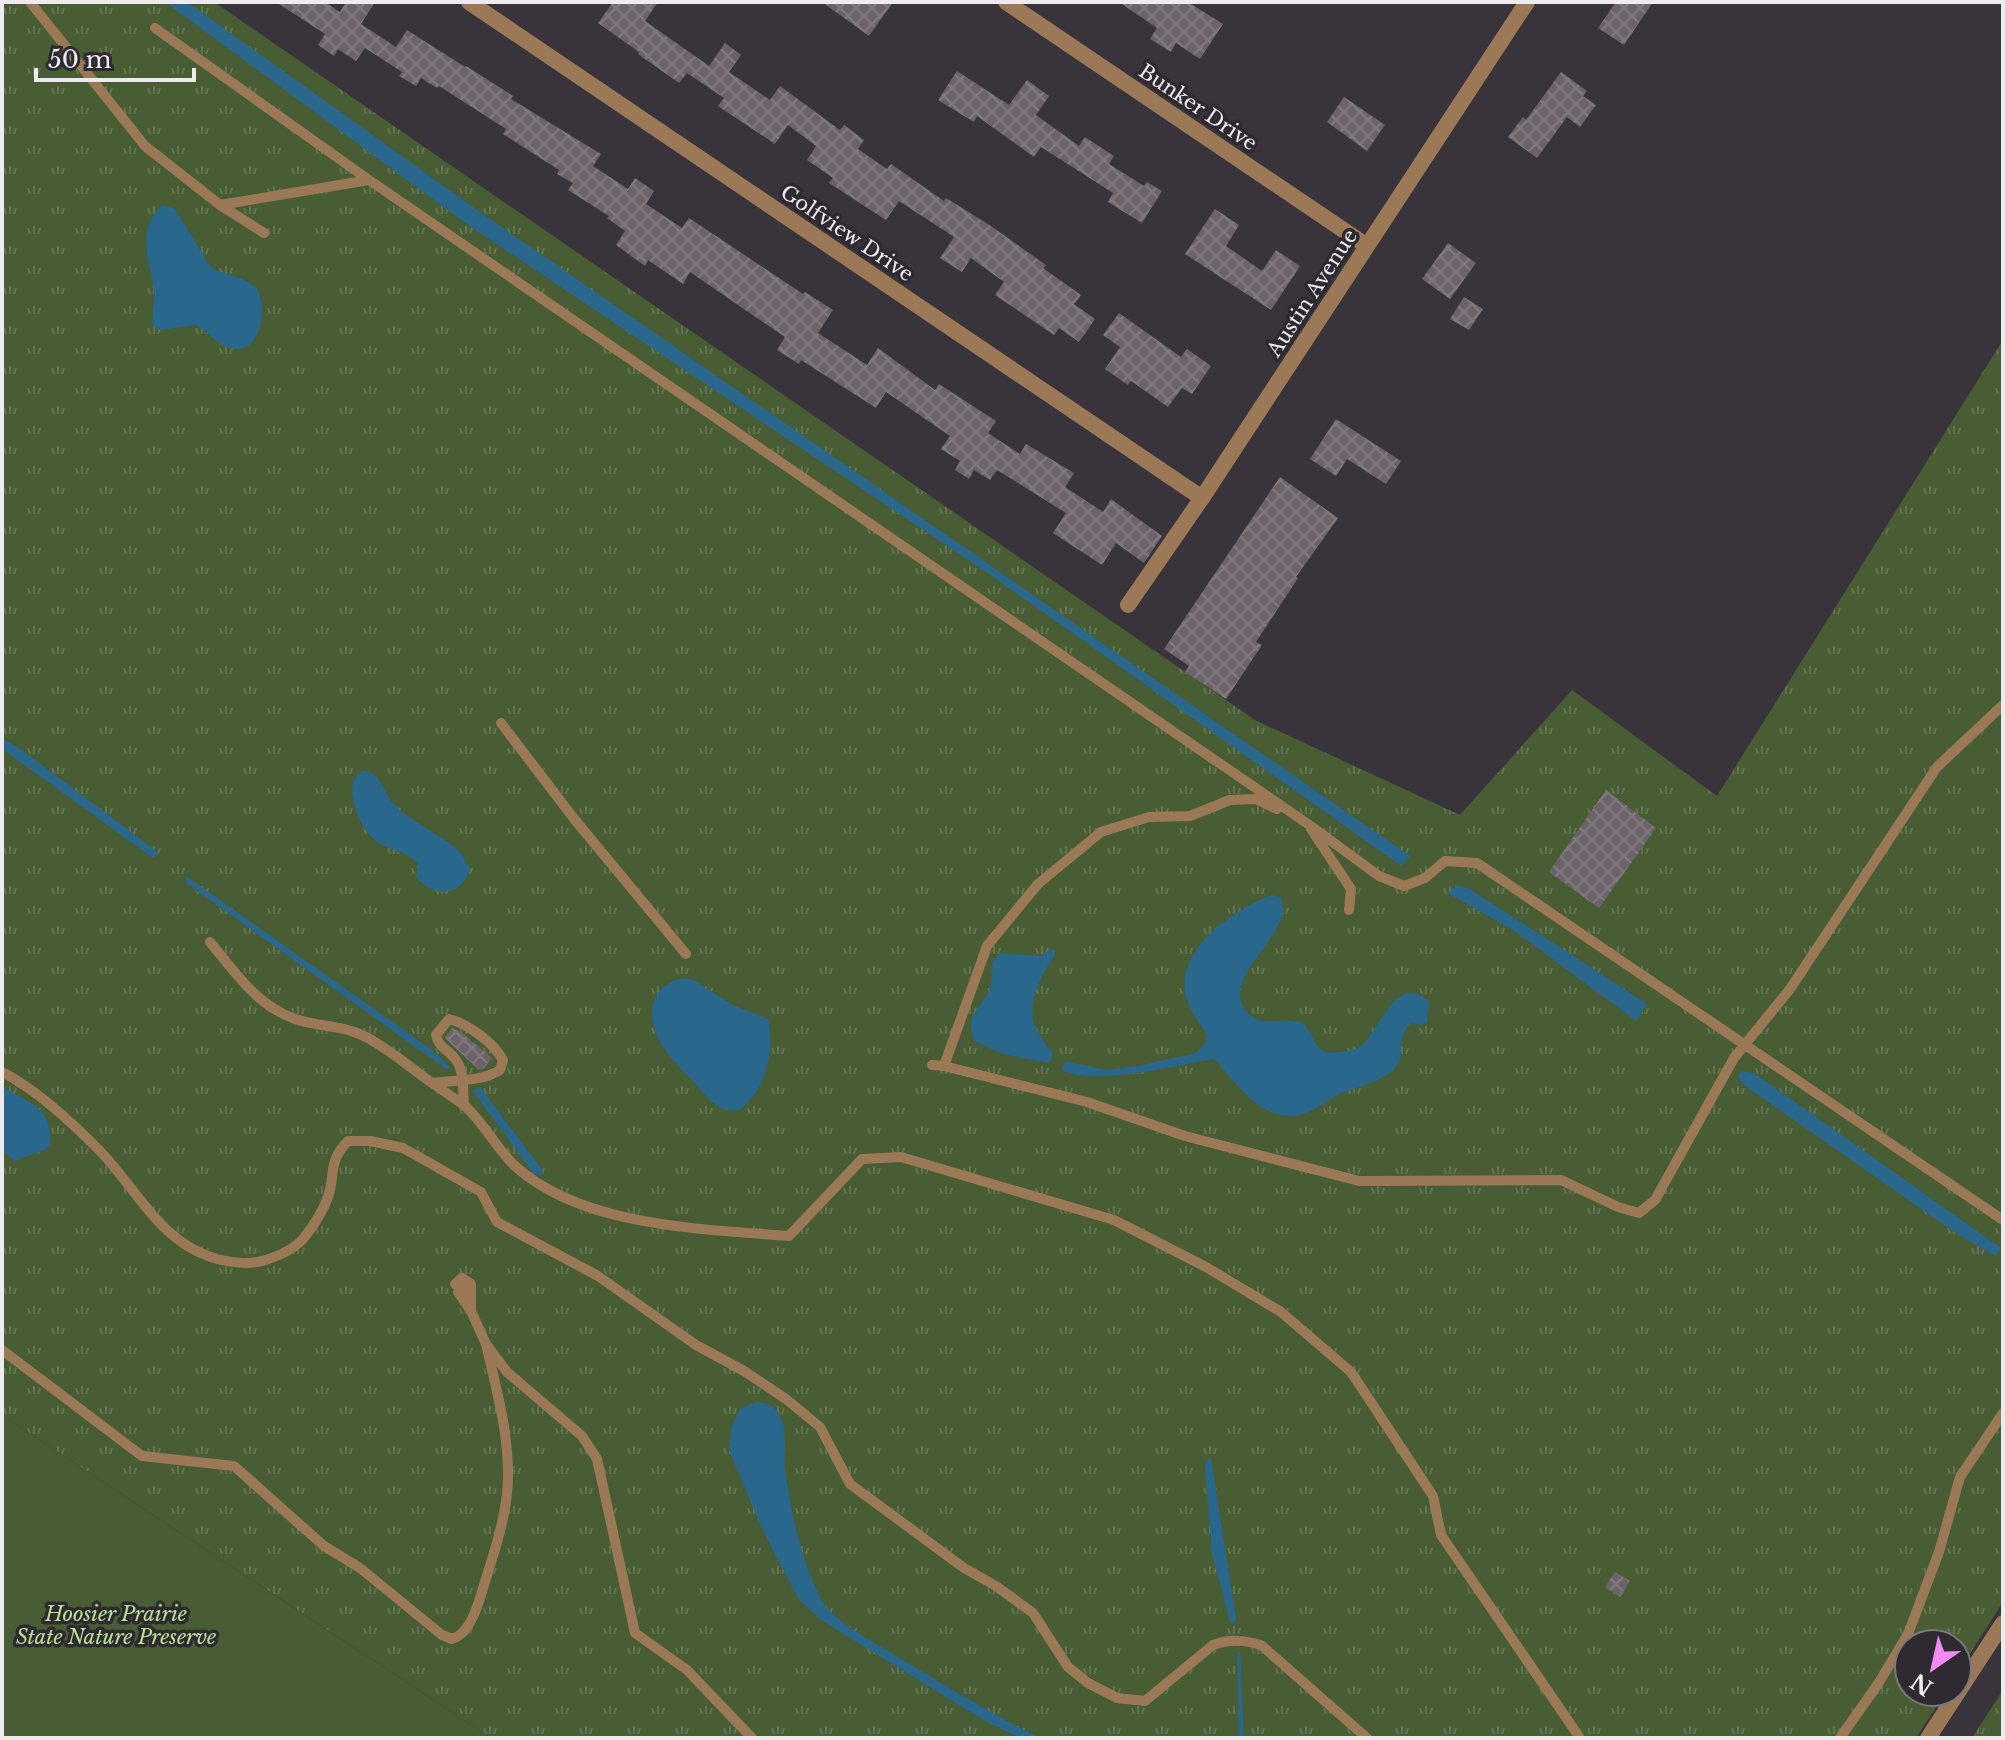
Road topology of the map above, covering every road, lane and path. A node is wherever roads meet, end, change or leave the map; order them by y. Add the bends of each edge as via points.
1 (30, 2) edge
2 (469, 2) edge
3 (1006, 2) edge
4 (1527, 2) edge
5 (155, 28) dead end
6 (369, 180) junction
7 (220, 205) junction
8 (264, 233) dead end
9 (1367, 246) junction
10 (1202, 498) junction
11 (1128, 605) dead end
12 (2003, 705) edge
13 (501, 723) dead end
14 (1308, 824) junction
15 (1349, 910) dead end
16 (210, 942) dead end
17 (686, 954) dead end
18 (1744, 1045) junction
19 (2, 1072) edge
20 (461, 1079) junction
21 (432, 1083) junction
22 (464, 1105) junction
23 (2003, 1220) edge
24 (471, 1311) dead end
25 (486, 1344) junction
26 (2, 1350) edge
27 (2003, 1413) edge
28 (2003, 1623) edge
29 (752, 1738) edge
30 (1367, 1738) edge
31 (1580, 1738) edge
32 (1840, 1738) edge
33 (1928, 1738) edge

1 - 7 lane via 145,146
2 - 10 street, Golfview Drive
3 - 9 street, Bunker Drive
4 - 9 street, Austin Avenue
5 - 6 lane
6 - 7 lane
6 - 14 lane
7 - 8 lane
9 - 10 street, Austin Avenue
10 - 11 street, Austin Avenue
12 - 18 lane via 1937,767 1790,989
13 - 17 lane
14 - 15 lane via 1351,889
14 - 18 lane via 1379,876 1404,886 1425,878 1445,861 1477,863
14 - 18 lane via 1256,799 1230,800 1190,816 1149,817 1101,832 1038,884 987,946 938,1065 1359,1181 1561,1180 1639,1213 1655,1200
16 - 21 lane via 253,994 274,1009 368,1038
18 - 23 lane
19 - 30 lane via 37,1094 101,1151 177,1239 201,1254 231,1262 254,1264 301,1241 329,1196 337,1153 348,1141 403,1148 481,1192 497,1222 598,1276 696,1345 786,1399 820,1427 850,1484 1033,1613 1068,1667 1088,1683 1117,1698 1145,1701 1213,1645 1245,1641 1261,1645
20 - 20 lane via 458,1062 437,1041 449,1019 481,1037 503,1060 494,1074
20 - 21 lane
20 - 22 lane
21 - 22 lane
22 - 31 lane via 513,1165 535,1182 574,1201 652,1223 789,1236 862,1159 901,1157 1114,1220 1206,1267 1281,1312 1351,1372 1433,1496 1441,1535
24 - 25 lane
25 - 26 lane via 505,1428 508,1480 501,1527 479,1599 467,1627 452,1639 324,1546 234,1466 142,1456
25 - 29 lane via 507,1372 582,1436 597,1459 635,1633 687,1670
27 - 32 lane via 1960,1477 1908,1634
28 - 33 street

